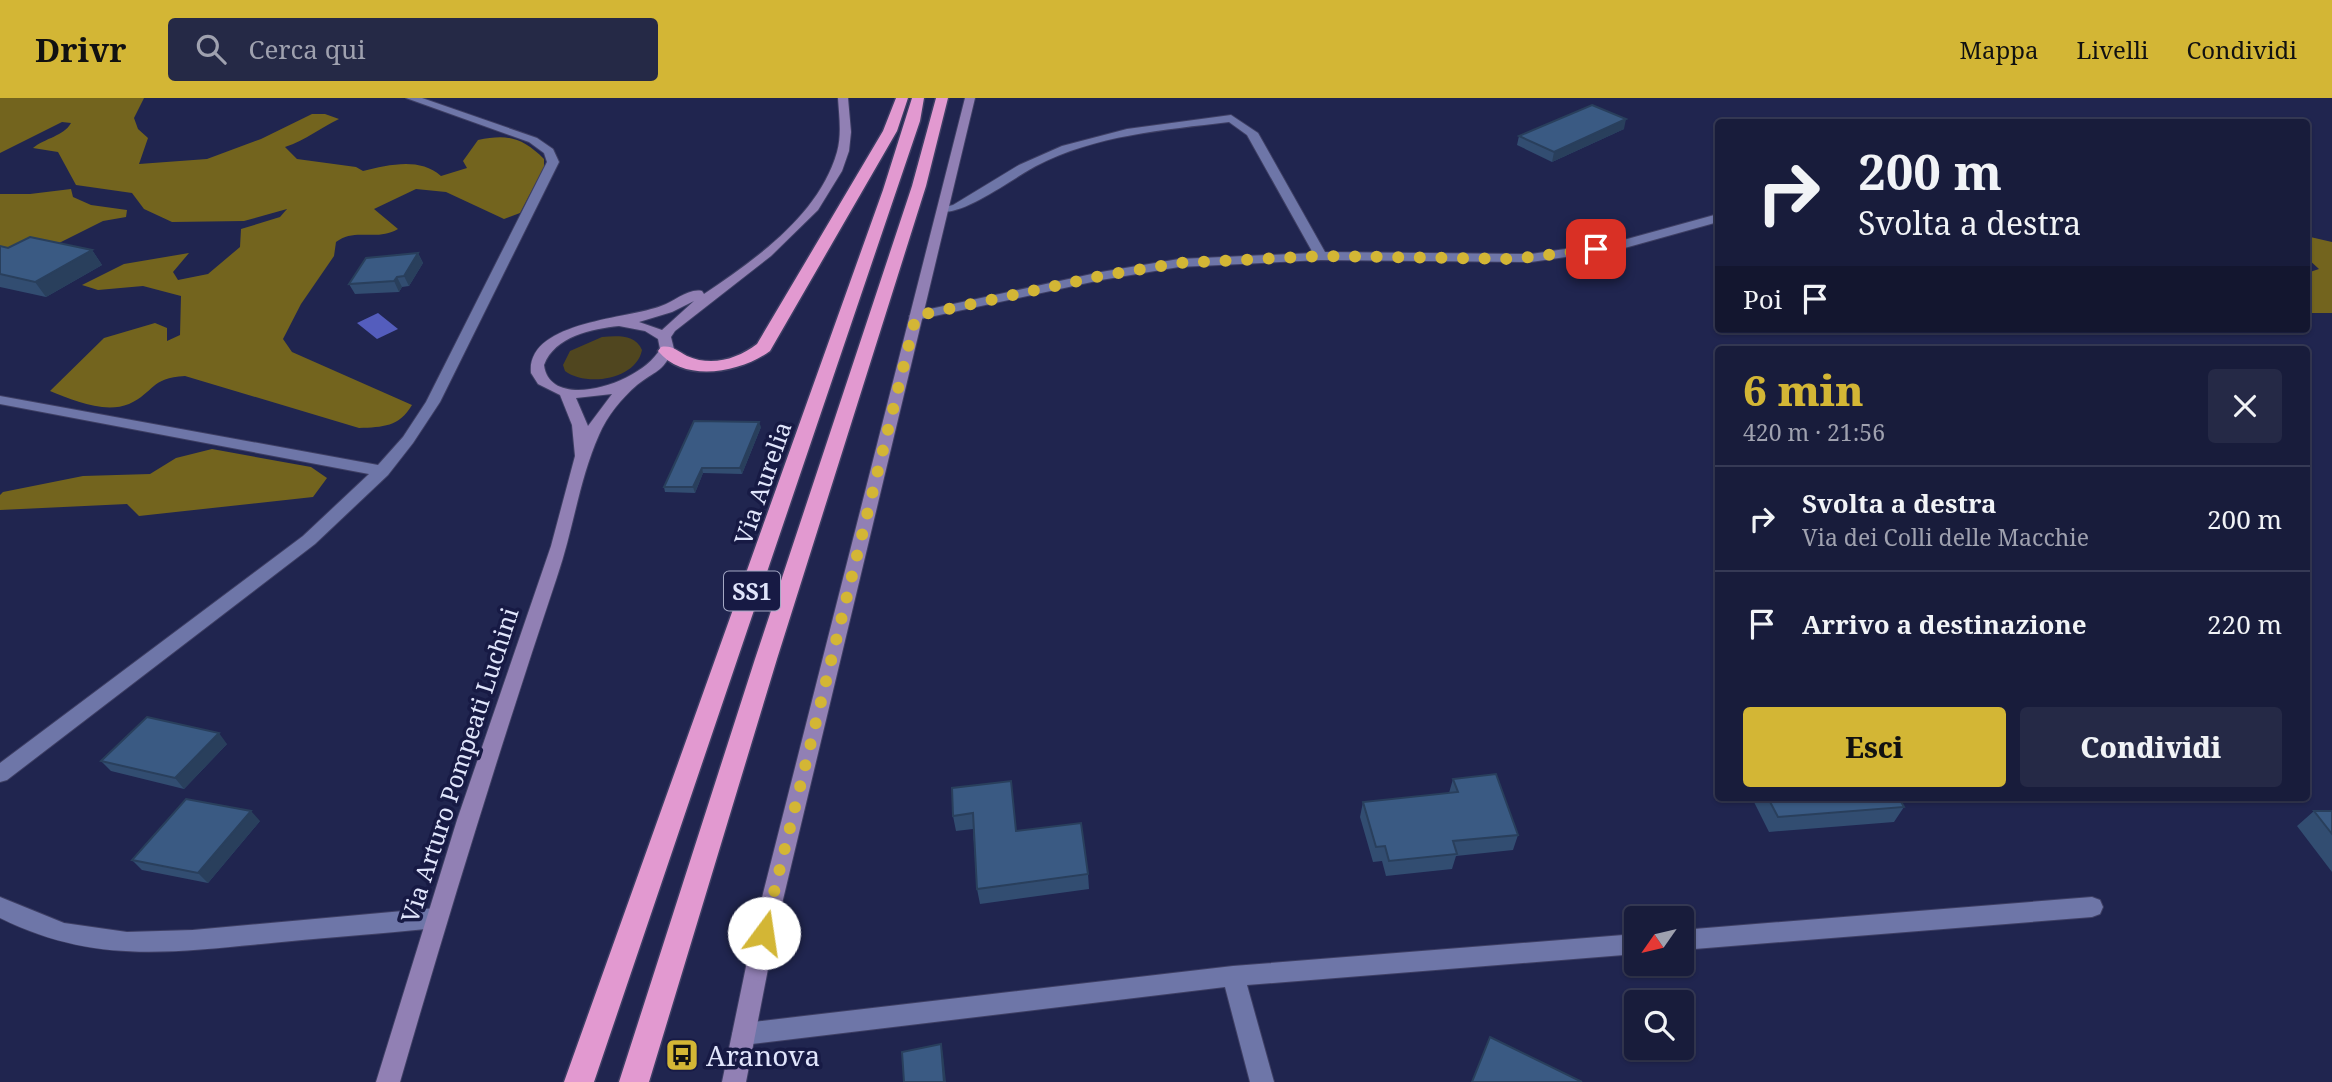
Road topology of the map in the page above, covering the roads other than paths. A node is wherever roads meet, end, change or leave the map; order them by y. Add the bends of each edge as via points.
1 (411, 98) edge
2 (843, 98) edge
3 (902, 98) edge
4 (918, 98) edge
5 (942, 98) edge
6 (970, 98) edge
7 (943, 209) junction
8 (1715, 219) edge
9 (1321, 256) junction
10 (752, 264) junction
11 (916, 316) junction
12 (619, 322) junction
13 (665, 344) junction
14 (630, 385) junction
15 (566, 393) junction
16 (0, 400) edge
17 (580, 464) junction
18 (382, 471) junction
19 (0, 774) edge
20 (0, 907) edge
21 (2092, 907) dead end
22 (436, 918) junction
23 (1694, 939) edge
24 (1624, 945) edge
25 (1233, 976) junction
26 (744, 1034) junction
27 (388, 1082) edge
28 (579, 1082) edge
29 (634, 1082) edge
30 (734, 1082) edge
31 (1262, 1082) edge

1 - 18 street via 533,140 549,151 553,162 433,402
2 - 10 street via 845,139 833,177 797,226
3 - 13 highway via 890,131 764,347 736,363 708,366 687,363
4 - 28 highway, Via Aurelia / SS1 via 788,488
5 - 29 highway, SS1 via 919,186
6 - 7 street
7 - 9 street via 956,208 1029,164 1076,145 1142,129 1231,118 1252,133
7 - 11 street
8 - 9 street via 1620,244 1531,258
9 - 11 street via 1160,265
10 - 12 street via 667,309
10 - 13 street via 684,313
11 - 26 street via 764,933
12 - 13 street via 646,326
12 - 15 street via 562,337 539,359 536,370 540,380
13 - 14 street via 656,369
14 - 15 street via 597,393
14 - 17 street, Via Arturo Pompeati Luchini via 598,422
15 - 17 street, Via Arturo Pompeati Luchini via 580,425
16 - 18 street
17 - 22 street, Via Arturo Pompeati Luchini via 565,531
18 - 19 street via 309,540
20 - 22 street via 56,933 117,943
21 - 23 street
22 - 27 street, Via Arturo Pompeati Luchini
24 - 25 street
25 - 26 street
25 - 31 street
26 - 30 street

